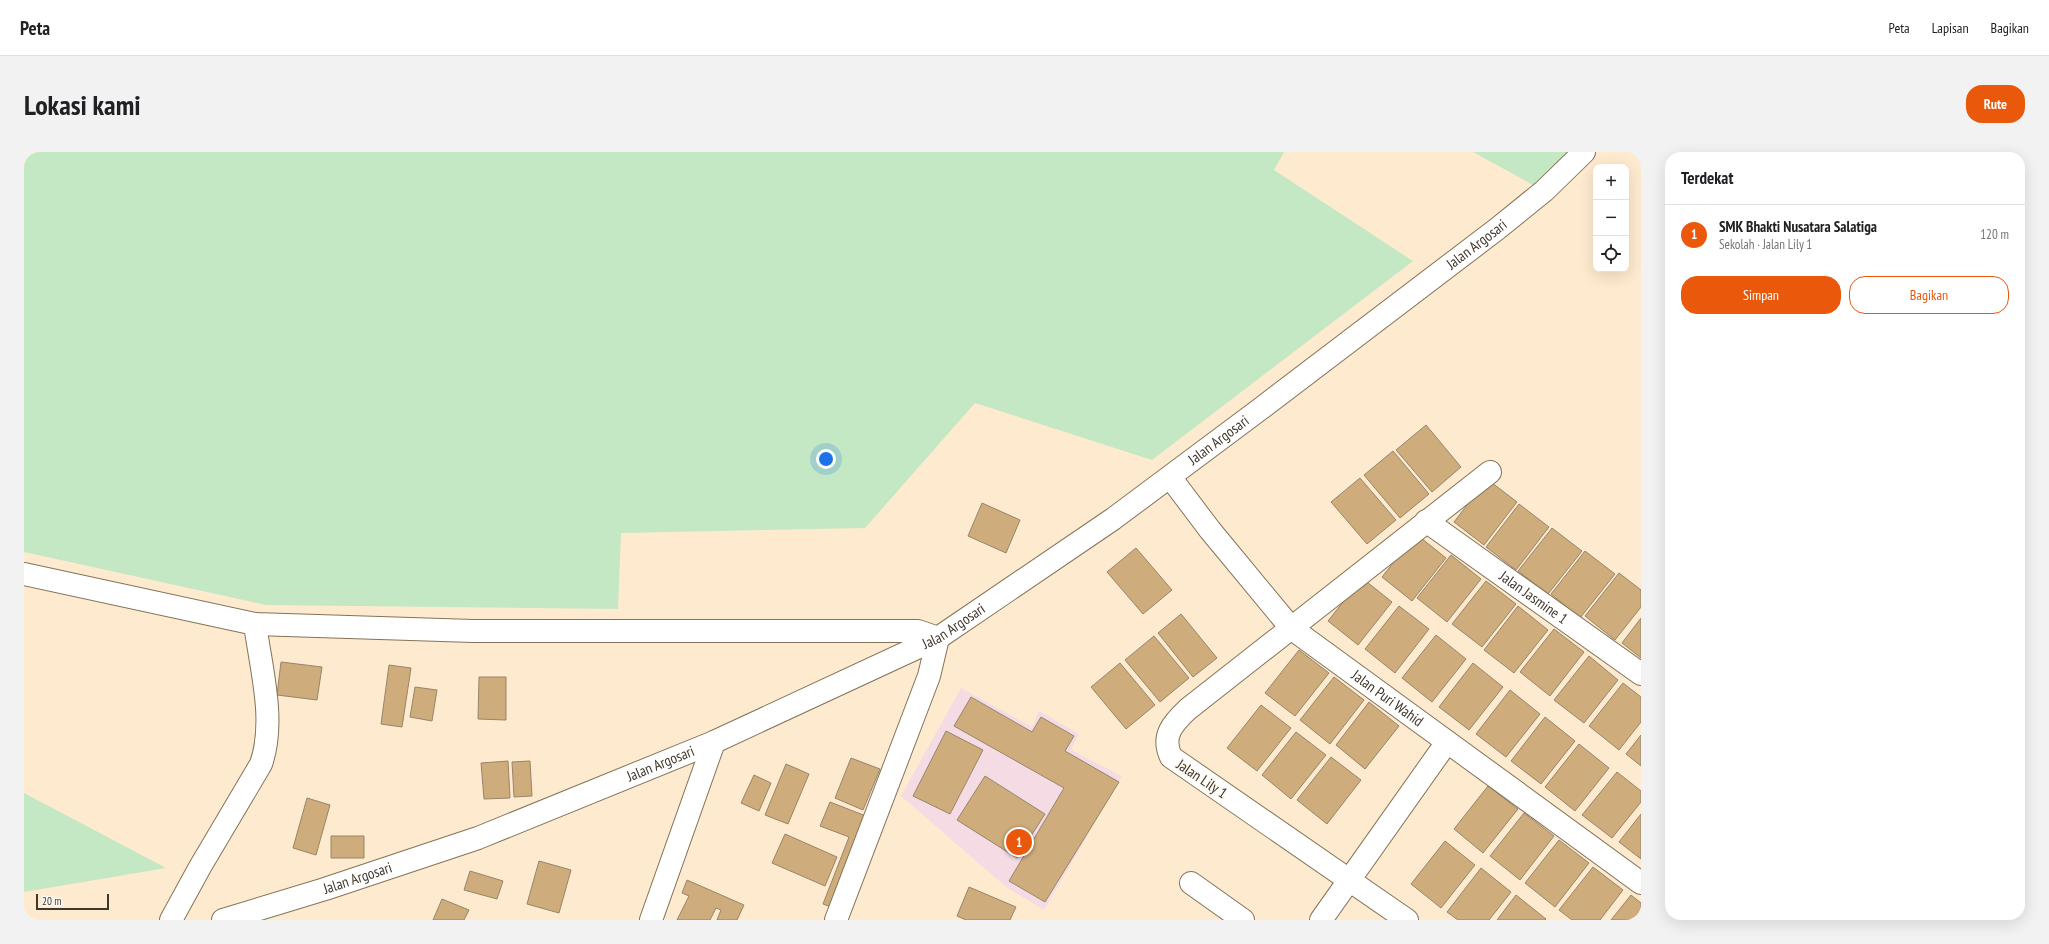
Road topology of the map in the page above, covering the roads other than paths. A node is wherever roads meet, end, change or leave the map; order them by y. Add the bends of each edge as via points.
1 (1584, 152) edge
2 (1490, 472) dead end
3 (1170, 477) junction
4 (1426, 521) junction
5 (24, 574) edge
6 (254, 624) junction
7 (1290, 628) junction
8 (938, 638) junction
9 (1641, 674) edge
10 (714, 742) junction
11 (1447, 742) junction
12 (1348, 879) junction
13 (1191, 882) dead end
14 (1641, 883) edge
15 (171, 920) edge
16 (223, 920) edge
17 (651, 920) edge
18 (836, 920) edge
19 (1243, 920) edge
20 (1321, 920) edge
21 (1407, 920) edge

1 - 3 street, Jalan Argosari via 1544,191 1497,229
2 - 4 street
3 - 7 street, Jalan Puri Wahid
3 - 8 street, Jalan Argosari via 1113,519
4 - 7 street
4 - 9 street, Jalan Jasmine 1
5 - 6 street
6 - 8 street via 473,631 918,631
6 - 15 street via 269,725 267,748 261,764
7 - 11 street, Jalan Puri Wahid
7 - 12 street, Jalan Lily 1 via 1178,718 1167,738 1167,748 1171,757
8 - 10 street, Jalan Argosari
8 - 18 street via 929,676
10 - 16 street, Jalan Argosari via 478,838
10 - 17 street
11 - 12 street
11 - 14 street, Jalan Puri Wahid
12 - 20 street
12 - 21 street, Jalan Lily 1
13 - 19 street

